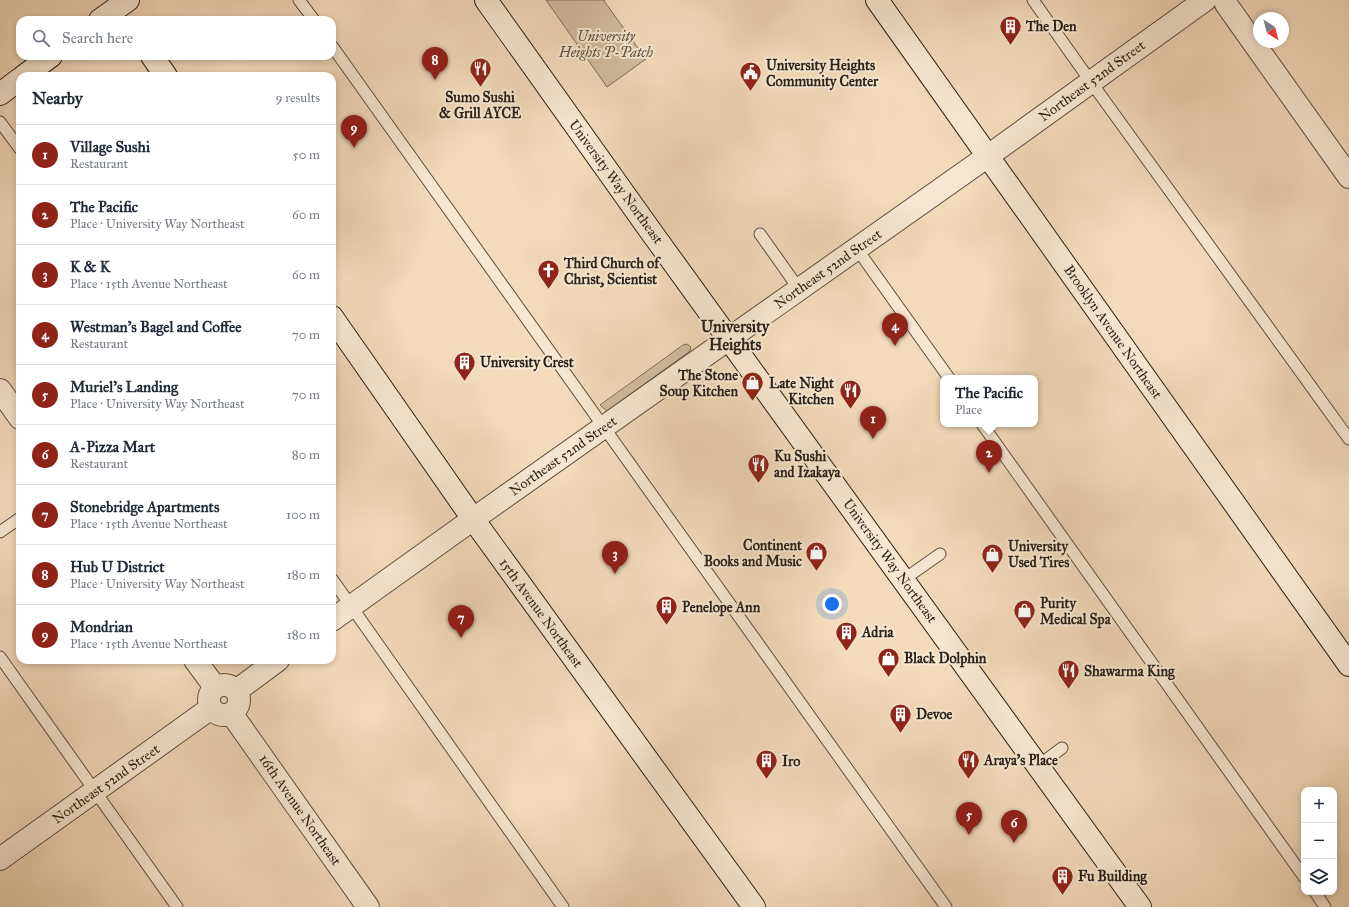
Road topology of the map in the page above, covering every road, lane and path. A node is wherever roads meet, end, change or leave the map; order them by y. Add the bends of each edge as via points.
1 (299, 0) edge
2 (486, 0) edge
3 (877, 0) edge
4 (1033, 0) edge
5 (1205, 0) edge
6 (1228, 2) edge
7 (121, 7) edge
8 (106, 16) edge
9 (311, 16) edge
10 (336, 52) edge
11 (46, 60) edge
12 (155, 60) edge
13 (29, 72) edge
14 (163, 72) edge
15 (16, 82) edge
16 (1091, 82) junction
17 (0, 94) edge
18 (0, 122) edge
19 (16, 144) edge
20 (988, 156) junction
21 (1349, 177) edge
22 (760, 234) dead end
23 (856, 248) junction
24 (799, 289) junction
25 (336, 322) edge
26 (729, 339) junction
27 (947, 375) edge
28 (0, 390) edge
29 (16, 412) edge
30 (604, 427) junction
31 (984, 427) edge
32 (1349, 439) edge
33 (473, 519) junction
34 (16, 521) edge
35 (0, 532) edge
36 (940, 554) dead end
37 (903, 580) junction
38 (336, 584) edge
39 (352, 606) junction
40 (336, 617) edge
41 (0, 657) edge
42 (198, 664) edge
43 (272, 664) edge
44 (1349, 665) edge
45 (223, 700) junction
46 (1062, 748) dead end
47 (1038, 766) junction
48 (95, 792) junction
49 (0, 859) edge
50 (1301, 873) edge
51 (1316, 895) edge
52 (177, 907) edge
53 (368, 907) edge
54 (563, 907) edge
55 (754, 907) edge
56 (946, 907) edge
57 (1140, 907) edge
58 (1325, 907) edge

1 - 9 lane
2 - 26 street, University Way Northeast
3 - 20 street, Brooklyn Avenue Northeast
4 - 16 lane
5 - 6 street via 1218,6
5 - 16 street, Northeast 52nd Street
6 - 21 street
7 - 8 street
10 - 30 lane
11 - 13 street
12 - 14 street
15 - 17 street
16 - 20 street, Northeast 52nd Street
16 - 32 lane
18 - 19 lane
20 - 23 street, Northeast 52nd Street
20 - 44 street, Brooklyn Avenue Northeast
22 - 24 lane
23 - 24 street, Northeast 52nd Street
23 - 27 lane
24 - 26 street, Northeast 52nd Street
25 - 33 street, 15th Avenue Northeast
26 - 30 street, Northeast 52nd Street
26 - 37 street, University Way Northeast
28 - 29 street
30 - 33 street, Northeast 52nd Street
30 - 56 lane
31 - 50 lane
33 - 39 street, Northeast 52nd Street
33 - 55 street, 15th Avenue Northeast
34 - 35 lane
36 - 37 lane
37 - 47 street, University Way Northeast
38 - 39 lane
39 - 40 street, Northeast 52nd Street
39 - 54 lane
41 - 48 lane
42 - 45 street, 16th Avenue Northeast
43 - 45 street, Northeast 52nd Street
45 - 48 street, Northeast 52nd Street
45 - 53 street, 16th Avenue Northeast
46 - 47 lane
47 - 57 street, University Way Northeast
48 - 49 street, Northeast 52nd Street
48 - 52 lane
51 - 58 lane

